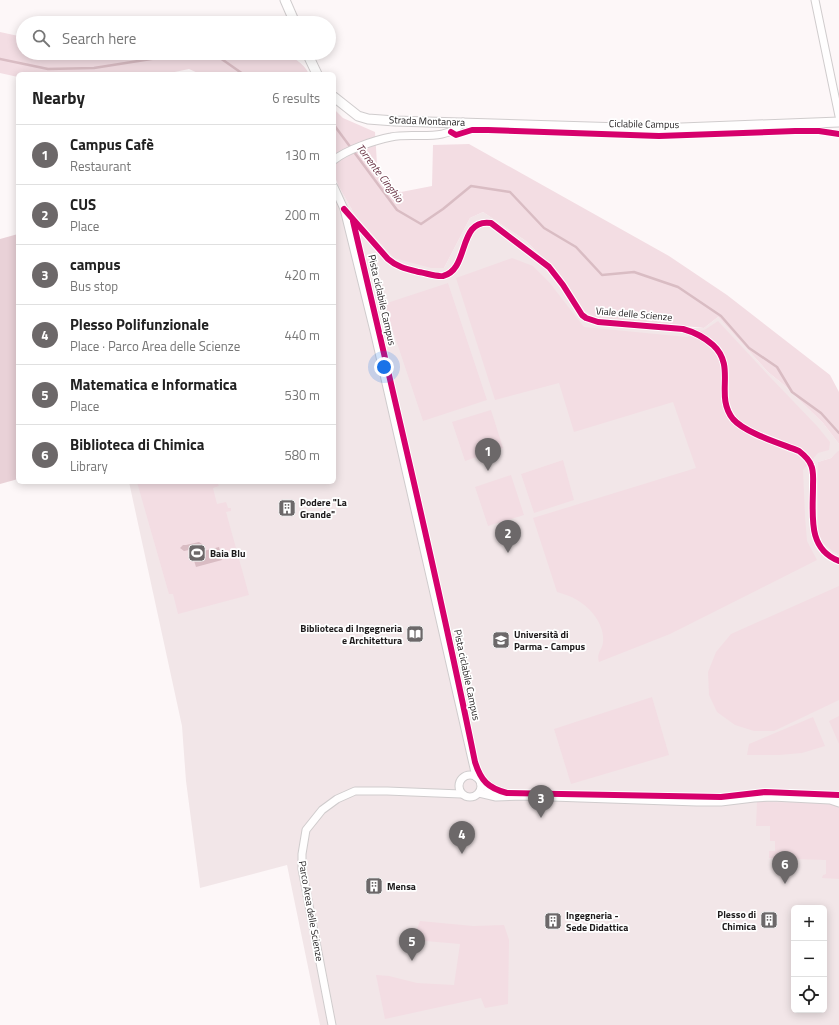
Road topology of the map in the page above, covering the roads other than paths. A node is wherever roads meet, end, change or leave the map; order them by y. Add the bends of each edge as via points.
1 (286, 0) edge
2 (815, 0) edge
3 (292, 16) edge
4 (310, 60) edge
5 (316, 72) edge
6 (336, 99) edge
7 (839, 116) edge
8 (463, 122) junction
9 (839, 122) edge
10 (336, 158) edge
11 (336, 191) edge
12 (472, 758) junction
13 (466, 776) junction
14 (476, 777) junction
15 (459, 784) junction
16 (481, 784) junction
17 (445, 792) junction
18 (479, 793) junction
19 (461, 794) junction
20 (506, 796) junction
21 (839, 803) edge
22 (332, 1025) edge

1 - 3 main road
2 - 7 street
4 - 5 main road
6 - 8 main road, Strada Montanara via 358,116 368,119
8 - 9 main road, Strada Montanara via 656,129
8 - 10 street via 447,134 392,136 365,144
11 - 12 street via 344,209 375,335
12 - 13 street
12 - 14 street
13 - 14 street
13 - 15 street
14 - 16 street
15 - 17 street
15 - 19 street
16 - 18 street
16 - 20 street via 493,792
17 - 19 street, Parco Area delle Scienze
17 - 22 street, Parco Area delle Scienze via 355,792 337,799 322,810 306,830 302,870
18 - 19 street via 470,798
18 - 20 street via 496,797
20 - 21 street via 697,802 772,797 830,800

